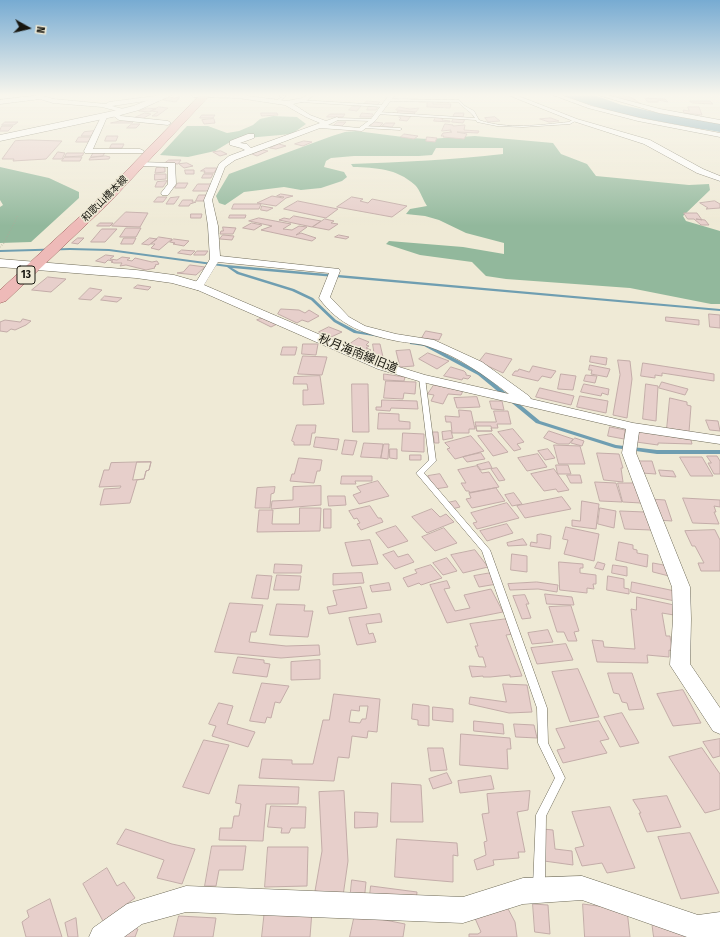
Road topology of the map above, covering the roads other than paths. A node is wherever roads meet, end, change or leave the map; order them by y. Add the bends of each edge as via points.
1 (94, 139) edge
2 (152, 139) edge
3 (162, 139) edge
4 (244, 139) edge
5 (282, 139) edge
6 (636, 139) edge
7 (250, 150) junction
8 (140, 151) junction
9 (140, 164) junction
10 (720, 179) edge
11 (165, 194) dead end
12 (67, 221) dead end
13 (34, 260) junction
14 (214, 260) junction
15 (0, 263) edge
16 (19, 264) junction
17 (0, 282) edge
18 (197, 286) junction
19 (0, 298) edge
20 (422, 378) junction
21 (528, 402) junction
22 (633, 427) junction
23 (720, 440) edge
24 (720, 725) edge
25 (539, 890) junction
26 (720, 925) edge
27 (102, 937) edge

1 - 8 street via 88,151
2 - 8 main road, 和歌山橋本線
3 - 9 main road, 和歌山橋本線 / 13
4 - 7 street via 233,143
5 - 7 street
6 - 10 street
7 - 14 street via 222,166 208,200 213,226
8 - 12 main road, 和歌山橋本線
9 - 11 street via 172,166 172,184
9 - 13 main road, 和歌山橋本線 / 13
13 - 16 main road, 和歌山橋本線 / 13
13 - 18 street, 秋月海南線旧道 via 174,279
13 - 19 main road, 和歌山橋本線 / 13
14 - 18 street
14 - 21 street via 335,271 324,298 345,319 361,328 430,343 478,365
15 - 16 street
16 - 17 main road, 和歌山橋本線 / 13
18 - 20 street, 秋月海南線旧道 via 382,366
20 - 21 street, 秋月海南線旧道
20 - 25 lane via 433,462 420,474 486,550 542,708 543,743 560,778 541,814
21 - 22 street, 秋月海南線旧道
22 - 23 street, 秋月海南線旧道
22 - 24 street via 628,453 681,587 680,665
25 - 26 street via 582,888 698,928
25 - 27 street via 523,891 463,910 186,899 136,913

